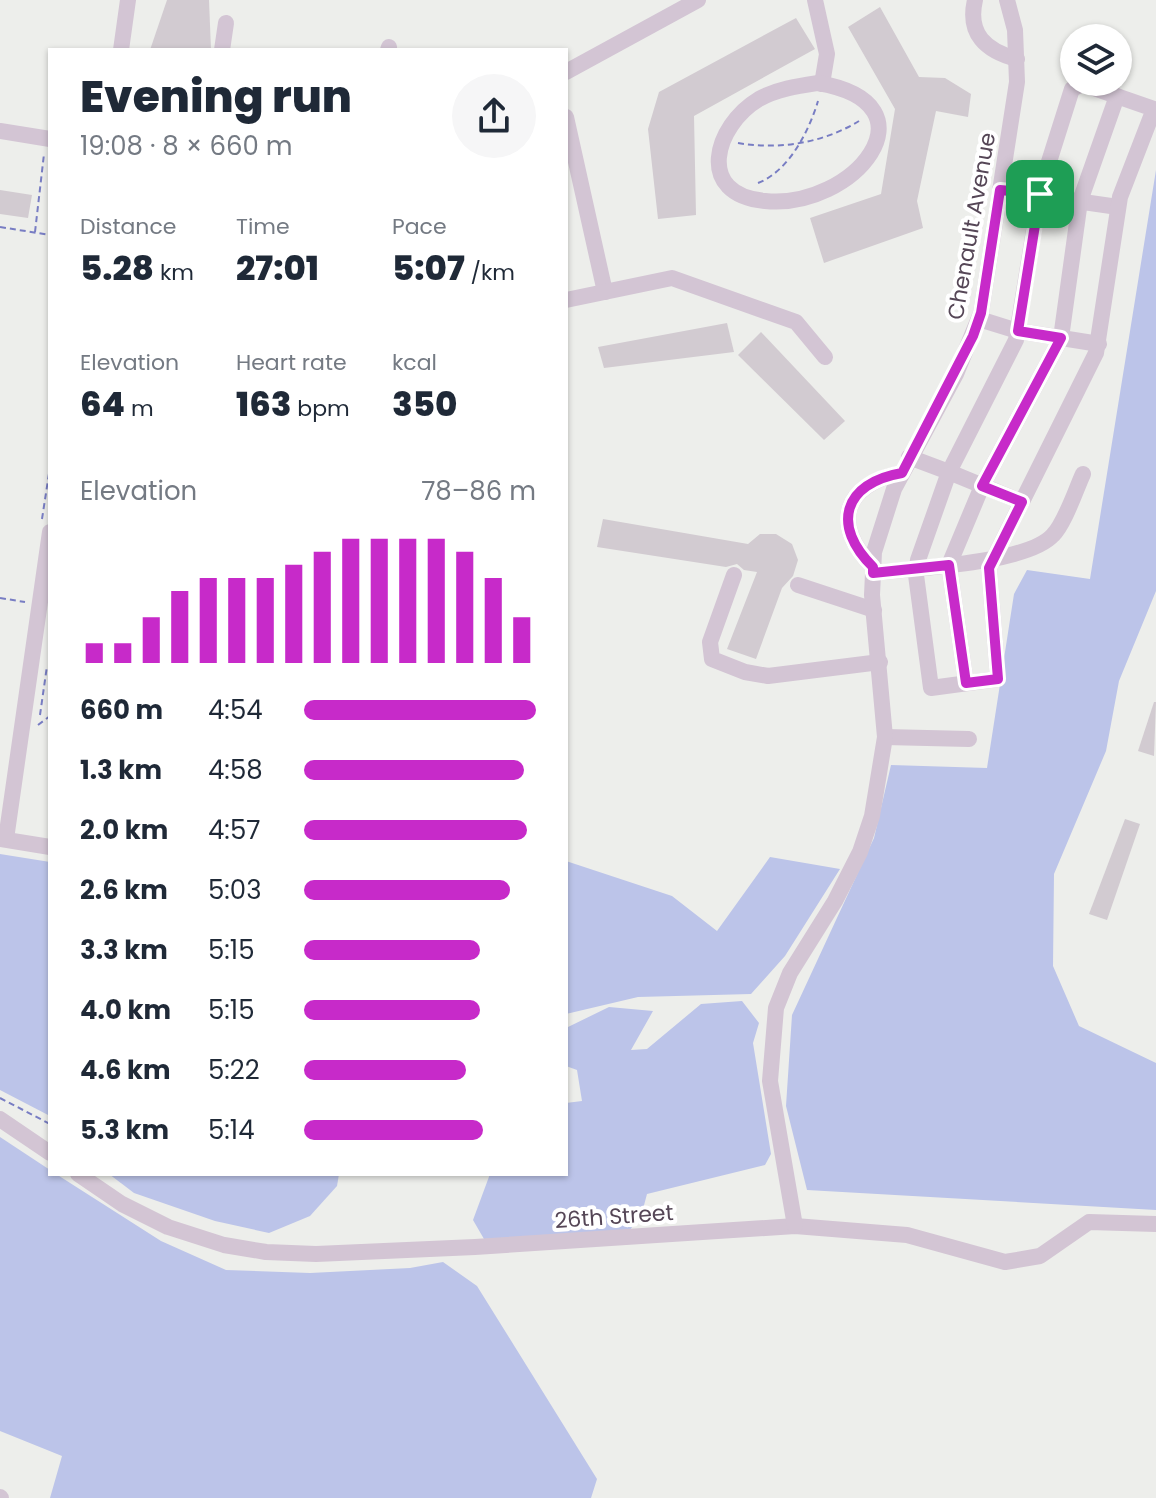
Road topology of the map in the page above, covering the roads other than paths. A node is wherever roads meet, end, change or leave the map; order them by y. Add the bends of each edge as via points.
1 (128, 0) edge
2 (698, 0) edge
3 (815, 0) edge
4 (975, 0) edge
5 (1007, 0) edge
6 (226, 23) dead end
7 (121, 48) edge
8 (222, 48) edge
9 (1017, 59) junction
10 (568, 71) edge
11 (822, 84) junction
12 (1070, 96) edge
13 (1117, 96) joint
14 (568, 126) edge
15 (0, 131) edge
16 (48, 144) edge
17 (1000, 190) junction
18 (1040, 194) junction
19 (1080, 201) junction
20 (1118, 207) junction
21 (605, 292) junction
22 (568, 300) edge
23 (979, 319) junction
24 (1018, 331) junction
25 (1061, 338) junction
26 (1099, 344) junction
27 (825, 357) dead end
28 (909, 457) junction
29 (949, 472) junction
30 (902, 473) junction
31 (1083, 474) dead end
32 (982, 486) junction
33 (1022, 502) junction
34 (48, 545) edge
35 (993, 561) junction
36 (949, 565) junction
37 (917, 568) junction
38 (873, 570) junction
39 (734, 575) dead end
40 (798, 585) dead end
41 (874, 610) junction
42 (880, 662) junction
43 (966, 683) junction
44 (885, 737) junction
45 (969, 739) dead end
46 (3, 839) edge
47 (48, 847) edge
48 (0, 1119) edge
49 (48, 1152) edge
50 (81, 1176) edge
51 (1156, 1224) edge
52 (795, 1226) junction

1 - 7 street
2 - 10 street
3 - 11 street via 827,54
4 - 9 street via 974,31 998,54
5 - 9 street, Chenault Avenue
6 - 8 street
9 - 17 street, Chenault Avenue
11 - 11 street via 854,92 874,112 878,130 869,158 836,187 810,198 759,201 735,191 719,170 722,137 760,99
12 - 18 street
13 - 19 street
13 - 20 street via 1154,109
14 - 21 street
15 - 16 street
17 - 18 street
17 - 23 street, Chenault Avenue
18 - 19 street
18 - 24 street
19 - 20 street
19 - 25 street
20 - 26 street
21 - 22 street
21 - 27 street via 672,278 796,322
23 - 24 street
23 - 28 street, Chenault Avenue via 956,374
24 - 25 street
24 - 29 street
25 - 26 street
25 - 32 street
26 - 33 street
28 - 29 street
28 - 30 street, Chenault Avenue
29 - 32 street
29 - 37 street
30 - 38 street, Chenault Avenue via 874,552
30 - 38 street via 880,477 862,489 846,520 851,541
31 - 35 street via 1053,536
32 - 33 street
32 - 36 street
33 - 35 street
34 - 46 street
35 - 36 street
35 - 43 street via 989,568 998,679
36 - 37 street
36 - 43 street
37 - 38 street
37 - 43 street via 931,688
38 - 41 street, Chenault Avenue
39 - 42 street via 710,642 712,659 768,676
40 - 41 street
41 - 42 street, Chenault Avenue
42 - 44 street, Chenault Avenue
44 - 45 street
44 - 52 street, Chenault Avenue via 872,816 860,852 790,973 776,1008 770,1081
46 - 47 street
48 - 49 street
50 - 52 street, 26th Street via 168,1227 266,1252 443,1248
51 - 52 street, 26th Street via 1089,1222 1040,1256 1005,1262 907,1235

